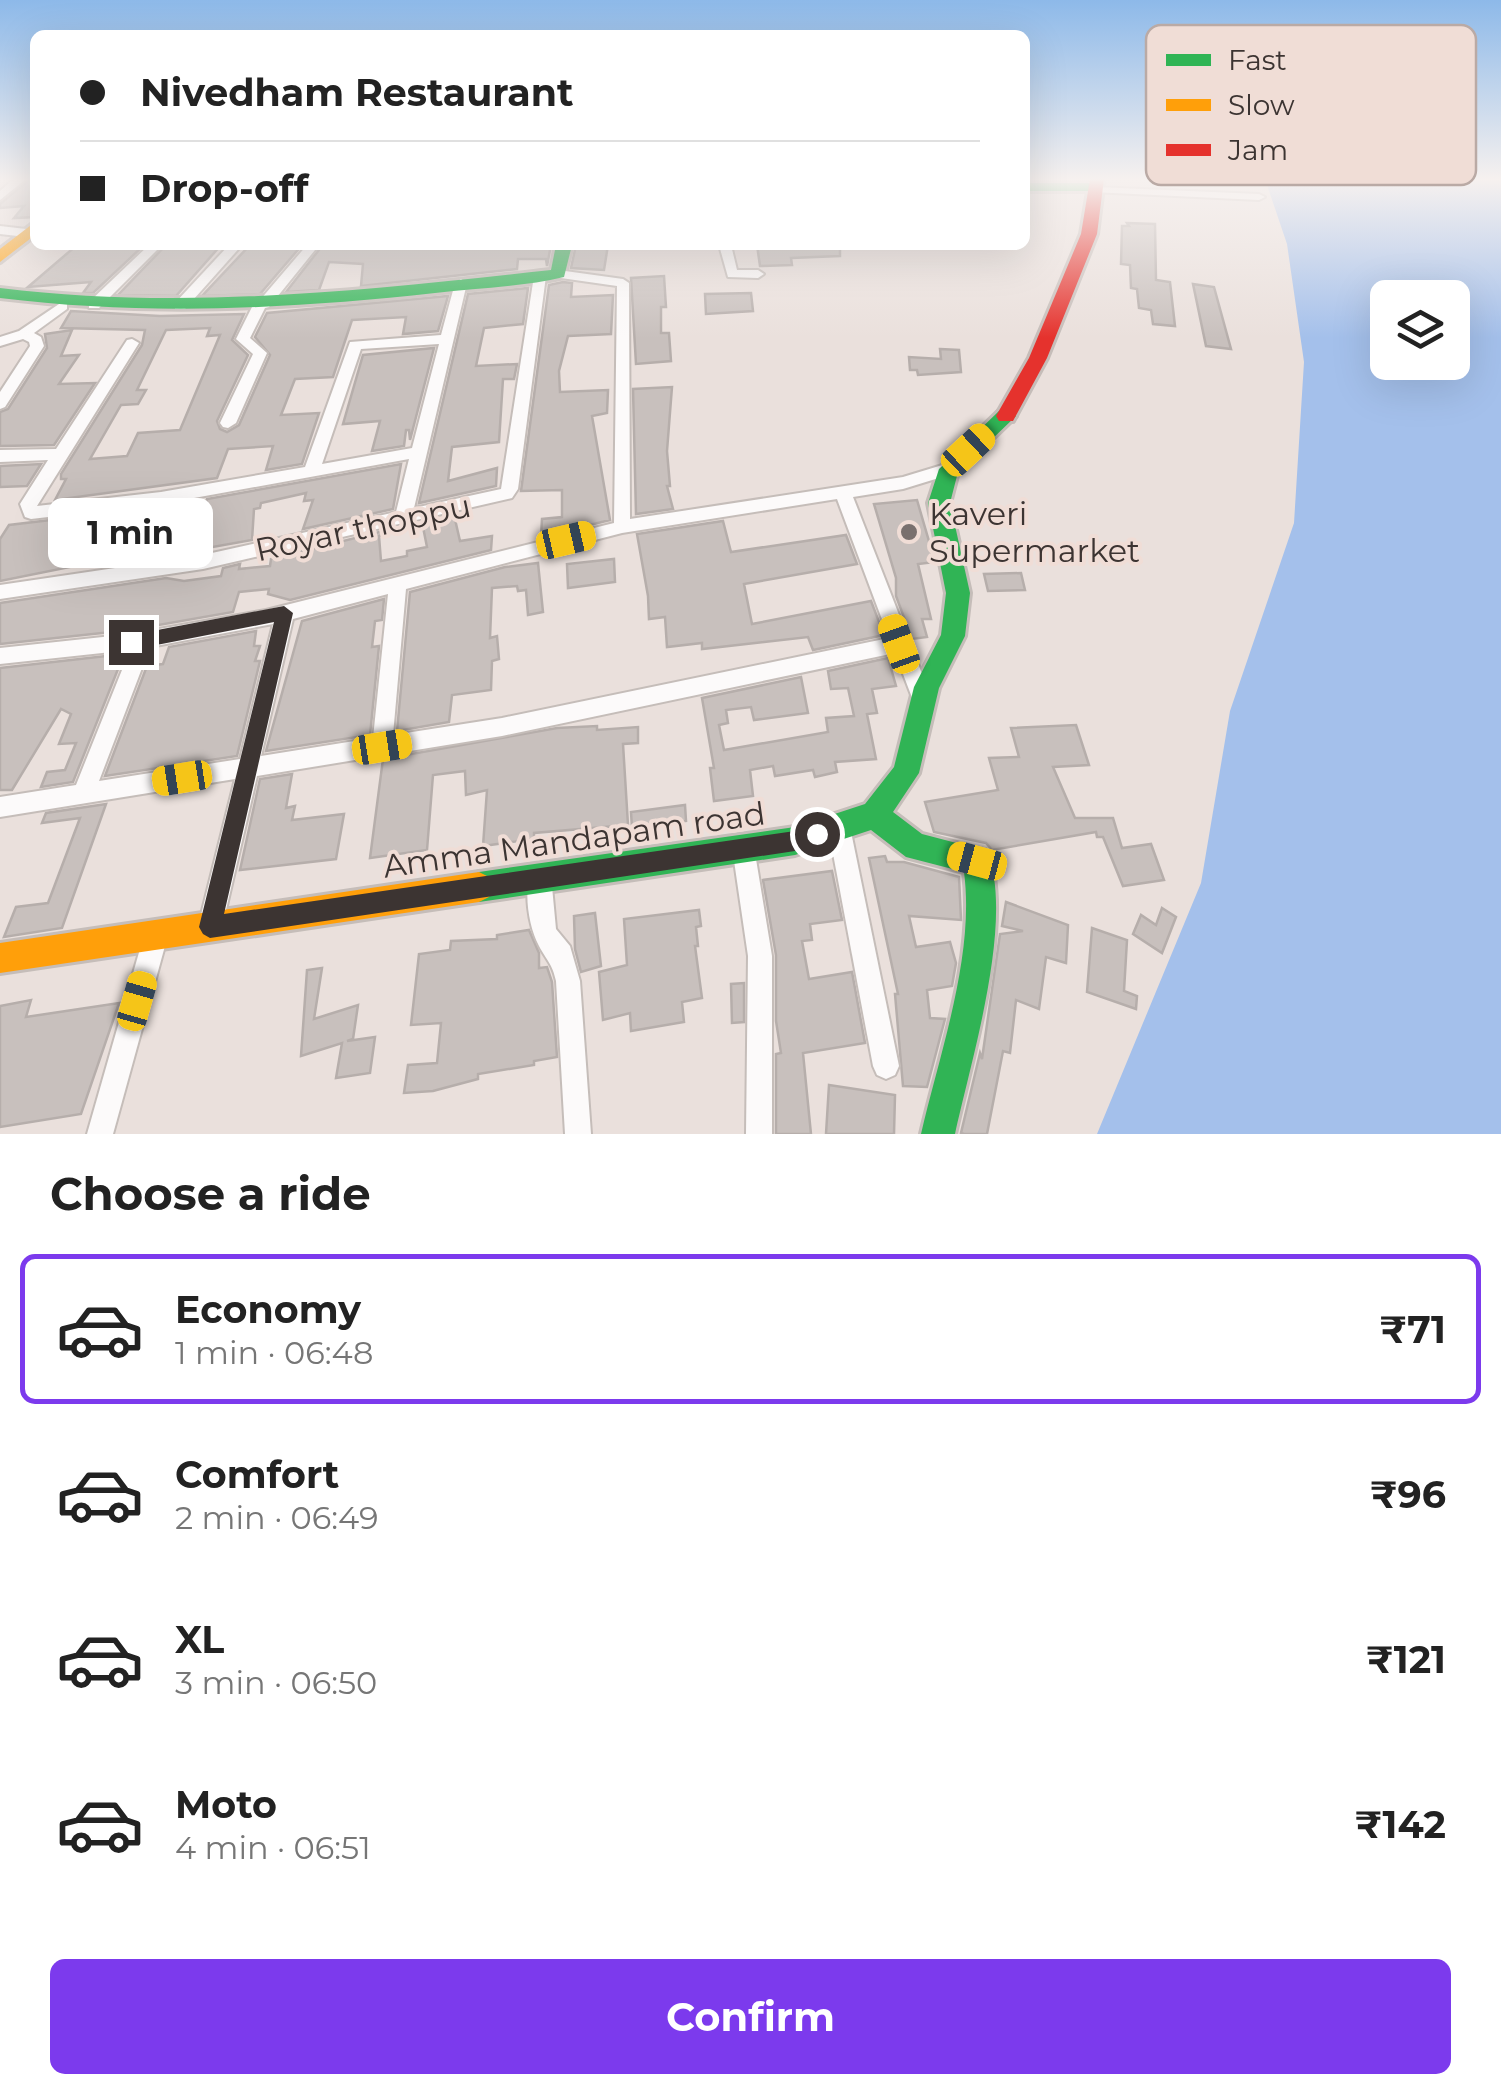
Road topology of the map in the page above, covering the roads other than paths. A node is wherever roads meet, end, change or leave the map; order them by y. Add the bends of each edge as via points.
1 (1089, 232) edge
2 (30, 234) edge
3 (151, 250) edge
4 (231, 250) edge
5 (310, 250) edge
6 (562, 250) edge
7 (726, 250) edge
8 (0, 257) edge
9 (758, 274) dead end
10 (549, 275) junction
11 (461, 283) junction
12 (0, 293) edge
13 (262, 304) junction
14 (94, 305) junction
15 (62, 306) junction
16 (180, 306) junction
17 (24, 334) junction
18 (445, 339) junction
19 (0, 342) edge
20 (132, 343) dead end
21 (0, 404) edge
22 (228, 424) dead end
23 (419, 452) junction
24 (59, 454) junction
25 (0, 456) edge
26 (948, 469) junction
27 (312, 470) junction
28 (843, 492) junction
29 (402, 519) junction
30 (622, 527) junction
31 (398, 582) junction
32 (0, 592) edge
33 (284, 613) junction
34 (143, 640) junction
35 (899, 644) junction
36 (0, 656) edge
37 (923, 703) junction
38 (382, 747) junction
39 (248, 768) junction
40 (84, 794) junction
41 (0, 807) edge
42 (874, 815) junction
43 (839, 826) junction
44 (742, 847) junction
45 (540, 876) junction
46 (210, 927) junction
47 (156, 935) junction
48 (0, 958) edge
49 (886, 1066) dead end
50 (100, 1134) edge
51 (578, 1134) edge
52 (759, 1134) edge
53 (938, 1134) edge

1 - 26 main road via 1008,414
2 - 8 main road
3 - 14 street
4 - 16 street
5 - 13 street
6 - 10 main road
7 - 9 street via 732,274
10 - 11 main road
10 - 29 street, Royar thoppu via 510,488 496,499
10 - 30 street via 623,283
11 - 13 main road
11 - 18 street
12 - 15 main road
13 - 16 main road
13 - 22 street via 243,338 260,353
14 - 15 main road
14 - 16 main road
15 - 17 street
17 - 19 street
17 - 21 street via 37,346
18 - 23 street
18 - 27 street via 355,345
20 - 24 street
23 - 27 street
23 - 29 street
24 - 25 street
24 - 27 street via 28,504 31,513
26 - 28 street
26 - 37 main road via 939,503 958,594 953,636
28 - 30 street
28 - 35 street
29 - 32 street, Royar thoppu via 203,562
30 - 31 street
31 - 33 street
31 - 38 street
33 - 34 street
33 - 39 street
34 - 36 street
34 - 40 street
35 - 37 street
35 - 38 street
37 - 42 main road via 906,772
38 - 39 street
39 - 40 street
39 - 46 street
40 - 41 street
42 - 43 main road, Amma Mandapam road
42 - 53 main road via 916,847 977,861 984,909 978,952
43 - 44 main road, Amma Mandapam road via 795,841
43 - 49 street
44 - 45 main road, Amma Mandapam road
44 - 52 street via 760,956
45 - 46 main road, Amma Mandapam road
45 - 51 street via 542,928 562,954 568,981
46 - 47 main road, Amma Mandapam road
47 - 48 main road, Amma Mandapam road
47 - 50 street

